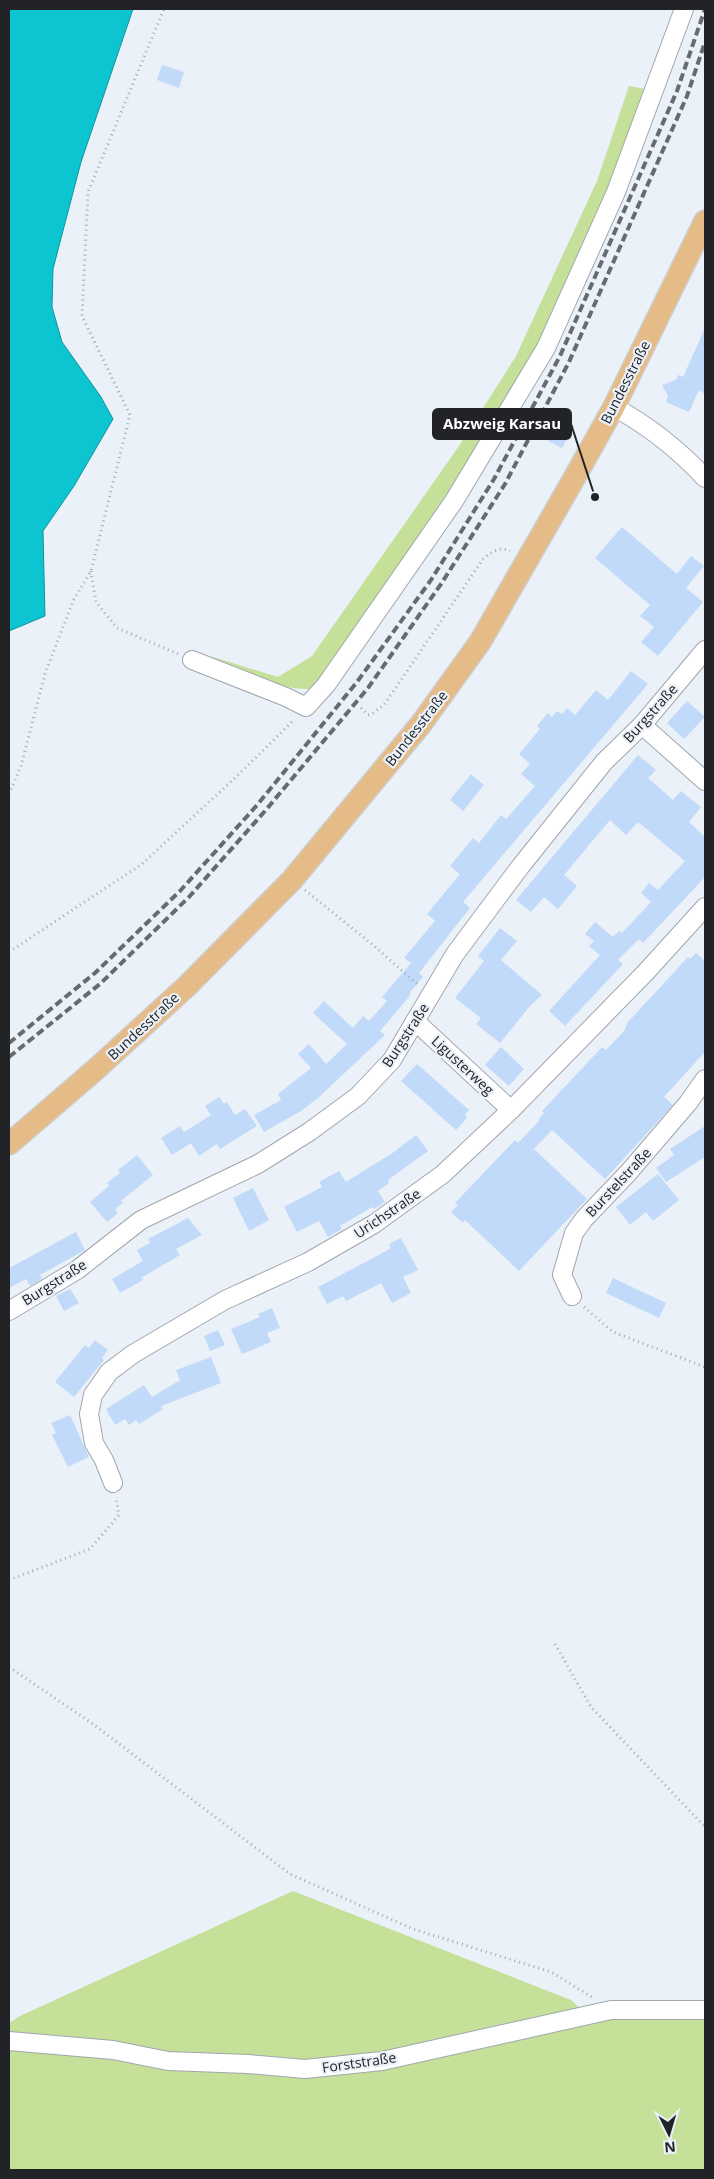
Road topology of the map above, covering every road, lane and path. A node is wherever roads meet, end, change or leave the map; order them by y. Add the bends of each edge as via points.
1 (164, 9) edge
2 (684, 9) edge
3 (705, 221) edge
4 (614, 407) junction
5 (705, 478) edge
6 (527, 559) junction
7 (91, 571) junction
8 (705, 650) edge
9 (192, 660) joint
10 (306, 707) junction
11 (361, 708) dead end
12 (642, 725) junction
13 (705, 781) edge
14 (9, 794) edge
15 (292, 880) junction
16 (705, 907) edge
17 (9, 952) edge
18 (430, 997) junction
19 (415, 1021) junction
20 (705, 1079) edge
21 (511, 1110) junction
22 (9, 1144) edge
23 (572, 1296) joint
24 (9, 1311) edge
25 (705, 1367) edge
26 (113, 1483) joint
27 (9, 1580) edge
28 (554, 1644) dead end
29 (9, 1667) edge
30 (705, 1827) edge
31 (611, 2010) junction
32 (705, 2010) edge
33 (9, 2041) edge

1 - 7 path via 88,192 82,316 130,415
2 - 10 street via 616,192 546,348 454,501 326,685
3 - 4 main road, Bundesstraße
4 - 5 street via 639,420 683,454
4 - 6 main road, Bundesstraße
6 - 11 path via 503,548 494,550 483,559 384,705 368,715
6 - 15 main road, Bundesstraße via 480,642 421,724
7 - 9 path via 96,602 117,628
7 - 14 path via 73,601 44,674 22,766
8 - 12 street, Burgstraße
9 - 10 street
10 - 17 path via 142,864
12 - 13 street
12 - 18 street, Burgstraße via 604,762 520,867 455,954
15 - 18 path via 373,945
15 - 22 main road, Bundesstraße via 187,986
16 - 21 street, Urichstraße
18 - 19 street, Burgstraße
19 - 21 street, Ligusterweg
19 - 24 street, Burgstraße via 392,1060 358,1096 316,1127 258,1164 140,1220 77,1270
20 - 23 street, Burstelstraße via 688,1103 574,1233 562,1275
21 - 26 street, Urichstraße via 443,1174 374,1224 308,1262 225,1300 108,1372 94,1395 89,1414 94,1443
23 - 25 path via 614,1332
26 - 27 path via 118,1515 90,1549
28 - 30 path via 590,1707
29 - 31 path via 93,1724 290,1874 413,1929 551,1972
31 - 32 street, Forststraße
31 - 33 street, Forststraße via 382,2061 305,2069 168,2061 113,2050

